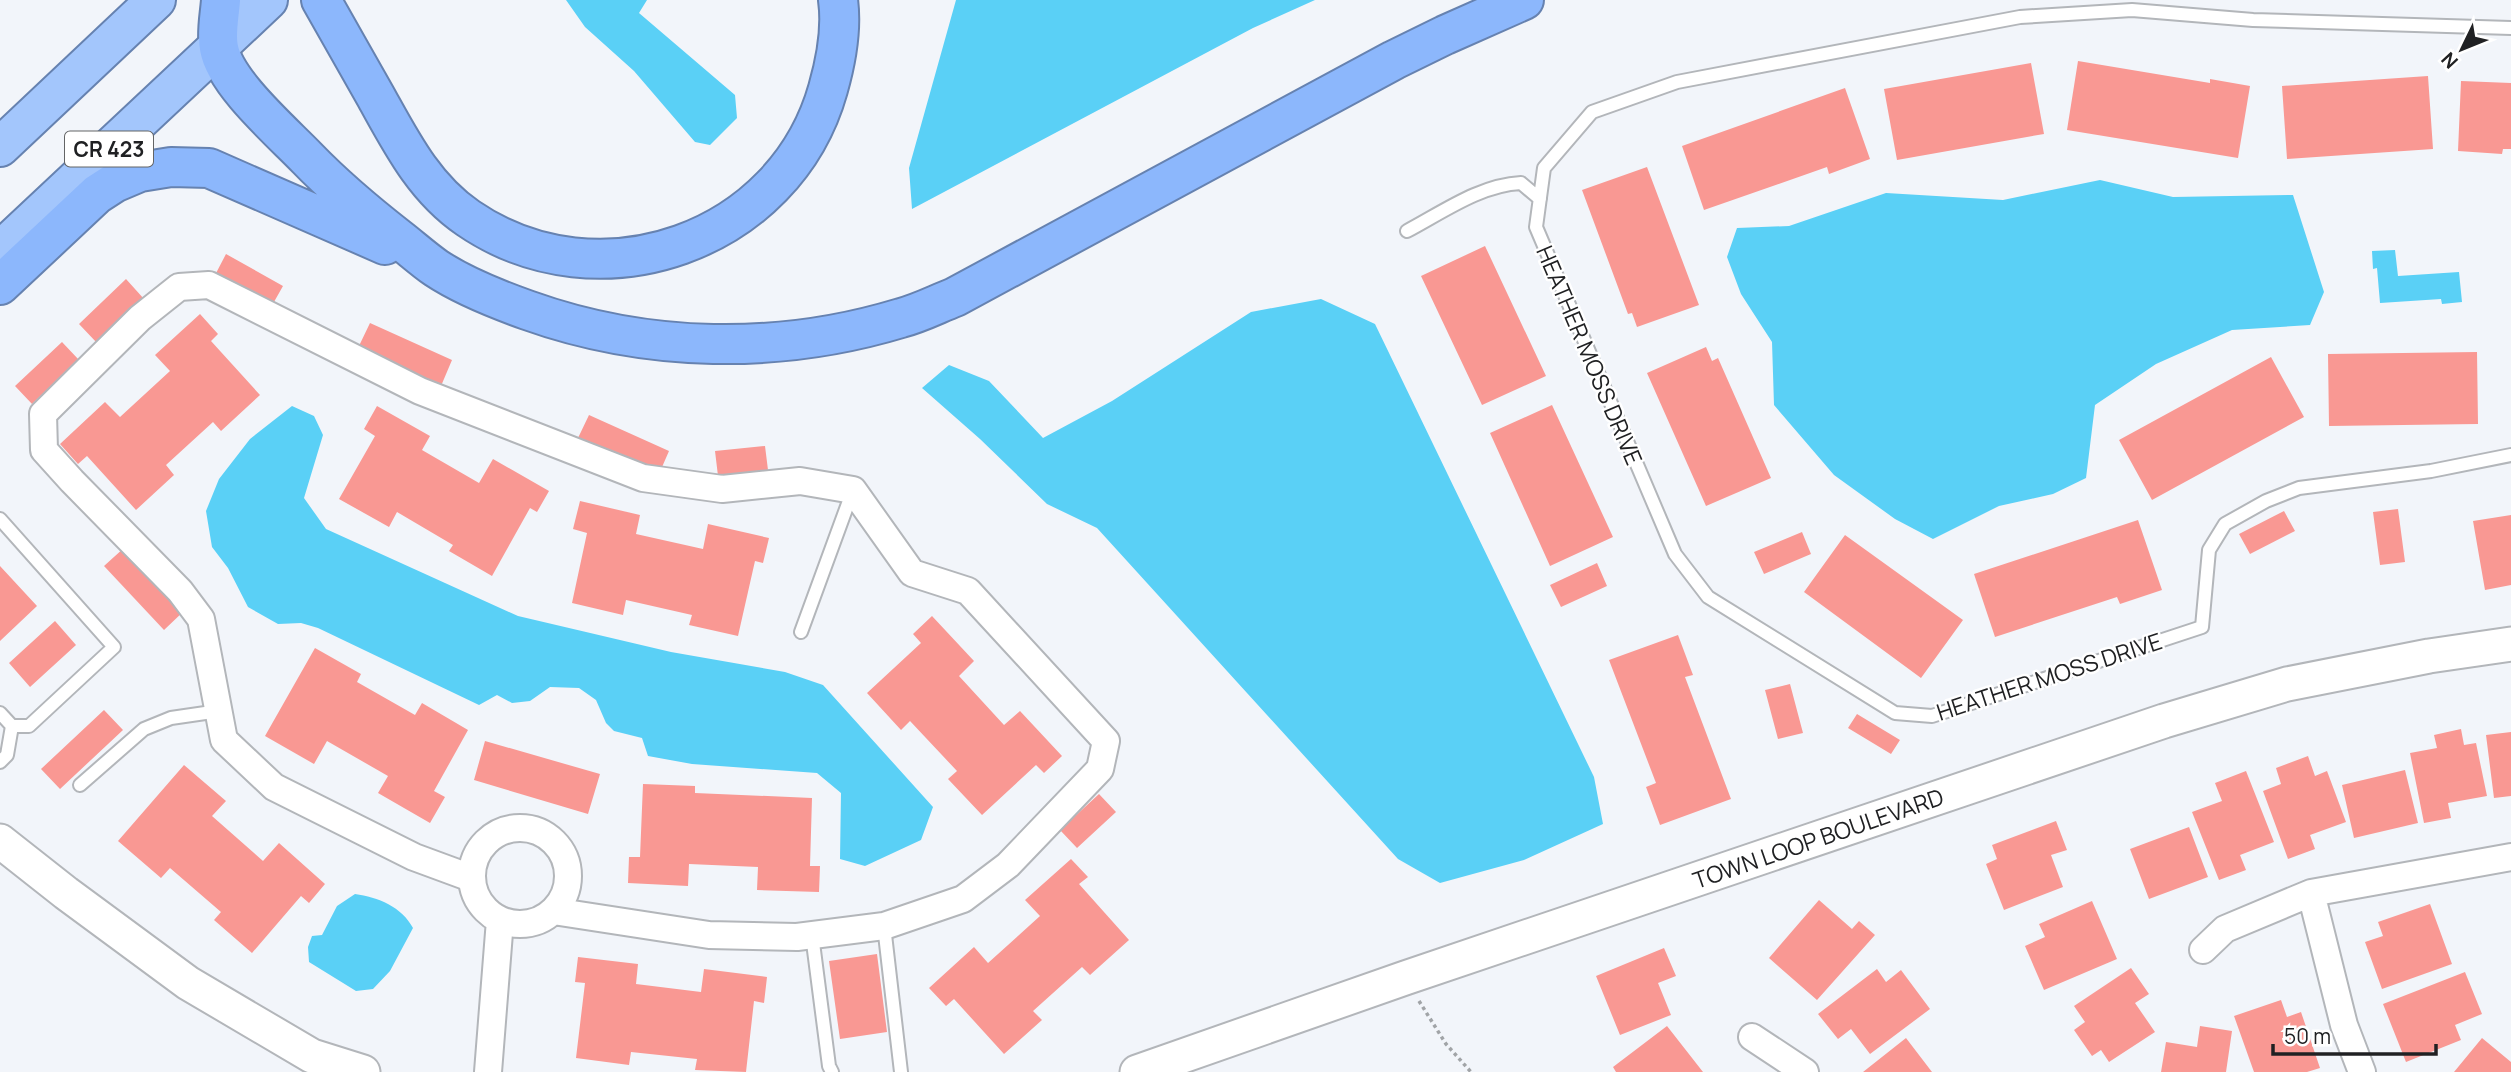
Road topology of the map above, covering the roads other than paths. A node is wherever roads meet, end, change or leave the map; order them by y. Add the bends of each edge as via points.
1 (156, 0) edge
2 (221, 0) edge
3 (268, 0) edge
4 (321, 0) edge
5 (838, 0) edge
6 (1524, 0) edge
7 (2511, 28) edge
8 (219, 48) junction
9 (0, 147) edge
10 (1540, 199) junction
11 (1407, 231) dead end
12 (0, 251) edge
13 (436, 268) junction
14 (0, 285) edge
15 (2511, 455) edge
16 (853, 490) junction
17 (0, 519) edge
18 (801, 632) dead end
19 (2511, 644) edge
20 (219, 710) junction
21 (0, 713) edge
22 (12, 726) junction
23 (0, 762) edge
24 (80, 785) dead end
25 (0, 841) edge
26 (2511, 857) edge
27 (471, 878) junction
28 (2311, 894) junction
29 (552, 911) junction
30 (500, 920) junction
31 (884, 926) junction
32 (812, 935) junction
33 (2203, 950) dead end
34 (1752, 1037) dead end
35 (363, 1072) edge
36 (488, 1072) edge
37 (832, 1072) edge
38 (901, 1072) edge
39 (1137, 1072) edge
40 (1805, 1072) edge
41 (2362, 1072) edge

1 - 9 highway, CR 423
2 - 8 highway
3 - 8 highway, CR 423
4 - 5 highway via 415,166 440,195 498,236 548,253 590,259 635,257 674,248 721,228 784,176 807,143 824,106 835,65
6 - 13 highway via 1394,60 955,297 853,331 719,345 609,334 502,301
7 - 10 lane, HEATHER MOSS DRIVE via 2253,20 2132,10 2020,17 1677,82 1592,112 1544,168
8 - 12 highway, CR 423
8 - 13 highway via 231,75 252,102 340,192
10 - 11 lane via 1521,183 1502,184
10 - 15 lane, HEATHER MOSS DRIVE via 1536,227 1675,554 1708,597 1895,713 1932,716 2202,627 2209,550 2225,524 2266,501 2300,488
13 - 14 highway via 209,168 171,167 140,172 97,194
16 - 18 lane
16 - 20 street via 800,481 722,489 643,478 420,391 209,285 179,287 140,318 43,414 44,450 180,591 201,619
16 - 31 street via 912,573 968,591 1106,741 1100,769 1008,865 963,899
17 - 22 lane via 114,647 29,726
19 - 39 street, TOWN LOOP BOULEVARD via 2287,684 2164,721
20 - 24 lane via 171,718 144,729
20 - 27 street via 224,740 274,787 414,857
21 - 22 lane
22 - 23 lane via 7,755
25 - 35 street via 188,983 312,1056
26 - 28 street
27 - 29 street via 480,847 492,836 522,827 538,831 557,845 568,867 568,883
27 - 30 street via 480,903
28 - 33 street via 2225,929
28 - 41 street via 2344,1026
29 - 30 street via 528,923
29 - 32 street via 709,935
30 - 36 street
31 - 32 street
31 - 38 lane
32 - 37 lane
34 - 40 street

